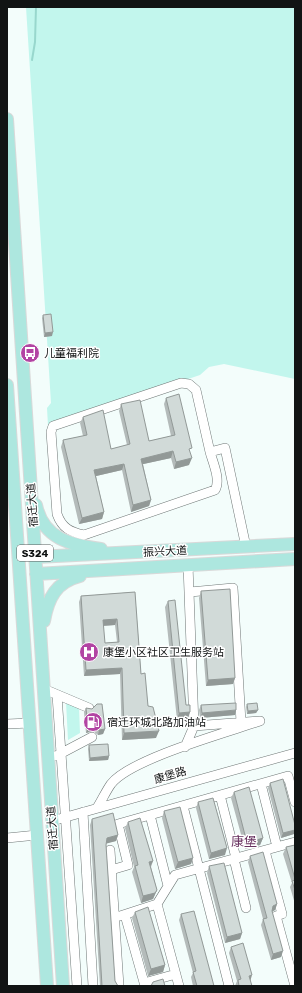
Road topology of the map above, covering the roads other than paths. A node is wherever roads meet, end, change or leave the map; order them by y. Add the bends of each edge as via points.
1 (7, 119) edge
2 (12, 272) edge
3 (7, 385) edge
4 (9, 430) edge
5 (210, 452) junction
6 (30, 473) junction
7 (295, 544) edge
8 (246, 547) junction
9 (134, 553) junction
10 (36, 557) junction
11 (295, 559) edge
12 (188, 565) junction
13 (131, 569) junction
14 (36, 574) junction
15 (190, 592) junction
16 (42, 660) junction
17 (44, 689) junction
18 (57, 695) junction
19 (89, 708) edge
20 (241, 722) junction
21 (30, 723) junction
22 (7, 724) edge
23 (194, 726) junction
24 (92, 737) dead end
25 (185, 747) junction
26 (295, 753) edge
27 (61, 754) junction
28 (48, 760) junction
29 (261, 784) junction
30 (220, 795) junction
31 (295, 802) edge
32 (183, 806) junction
33 (98, 808) junction
34 (82, 812) junction
35 (150, 815) junction
36 (65, 817) junction
37 (52, 821) junction
38 (37, 835) junction
39 (7, 838) edge
40 (295, 842) edge
41 (277, 847) junction
42 (110, 850) dead end
43 (265, 851) junction
44 (235, 859) junction
45 (199, 868) junction
46 (111, 870) junction
47 (168, 886) junction
48 (157, 904) junction
49 (246, 908) dead end
50 (125, 915) junction
51 (114, 918) junction
52 (176, 974) junction
53 (144, 984) edge
54 (47, 986) edge
55 (62, 986) edge
56 (77, 986) edge
57 (93, 986) edge
58 (119, 986) edge
59 (179, 986) edge
60 (229, 986) edge
61 (295, 986) edge

1 - 2 main road, 宿迁大道 / S324
2 - 6 main road, 宿迁大道 / S324
3 - 4 main road, 宿迁大道 / S324
4 - 21 main road, 宿迁大道 / S324
5 - 5 street via 196,390 189,384 181,383 54,426 51,432 57,514 60,522 69,530 84,535 215,490 217,480
5 - 8 street via 225,448
6 - 9 main road via 38,516 60,539 74,545
6 - 10 main road, 宿迁大道 / S324
7 - 8 main road, 振兴大道
8 - 9 main road, 振兴大道
9 - 10 main road, 振兴大道
10 - 14 main road, 宿迁大道 / S324
11 - 12 main road, 振兴大道
12 - 13 main road, 振兴大道
12 - 15 street
13 - 14 main road, 振兴大道
13 - 16 main road via 70,578 57,587 47,604 43,624
14 - 16 main road, 宿迁大道 / S324
15 - 20 street via 233,588
15 - 23 street
16 - 17 main road, 宿迁大道 / S324
17 - 18 street
17 - 28 main road, 宿迁大道 / S324
18 - 19 street
18 - 27 street
20 - 23 street
20 - 25 street via 260,720
21 - 22 street
21 - 38 main road, 宿迁大道 / S324
23 - 25 street
24 - 27 street
25 - 33 street via 145,761 127,771 111,783
26 - 33 street, 康堡路
27 - 28 street
27 - 36 street
28 - 37 main road, 宿迁大道 / S324
29 - 30 street
29 - 31 street via 288,776
29 - 41 street
30 - 32 street
30 - 44 street
32 - 35 street
32 - 45 street
33 - 34 street, 康堡路
34 - 36 street, 康堡路
34 - 57 street
35 - 46 street via 118,824 128,866
35 - 47 street
36 - 37 street, 康堡路
36 - 56 street
37 - 55 main road, 宿迁大道 / S324
38 - 39 street
38 - 54 main road, 宿迁大道 / S324
40 - 41 street
41 - 43 street
42 - 46 street
43 - 44 street
43 - 61 street via 282,914 276,916
44 - 45 street
44 - 49 street
45 - 47 street via 175,875
45 - 60 street
46 - 51 street
47 - 48 street
48 - 50 street
48 - 52 street
50 - 51 street
50 - 53 street
51 - 58 street
52 - 53 street
52 - 59 street

